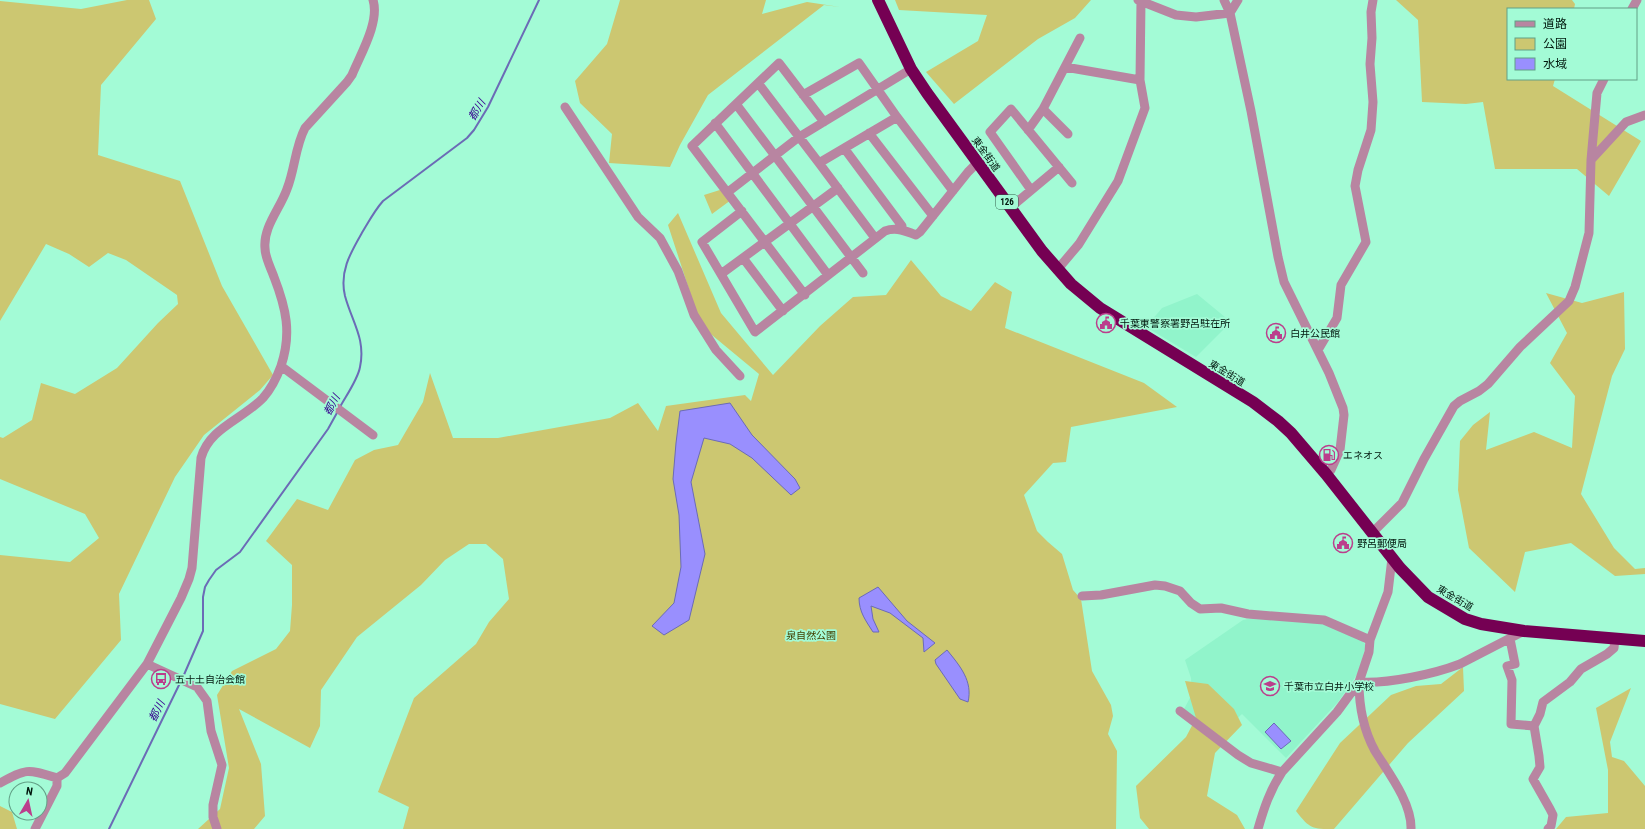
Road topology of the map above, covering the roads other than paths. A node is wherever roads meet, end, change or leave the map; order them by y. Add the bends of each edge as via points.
1 (374, 0) edge
2 (878, 0) edge
3 (1224, 0) edge
4 (1238, 0) edge
5 (1373, 0) edge
6 (1139, 1) edge
7 (1230, 13) junction
8 (1080, 38) dead end
9 (1065, 67) junction
10 (911, 69) junction
11 (1140, 80) junction
12 (1604, 80) edge
13 (758, 83) junction
14 (877, 90) junction
15 (803, 95) junction
16 (736, 104) junction
17 (565, 107) dead end
18 (1043, 109) junction
19 (1645, 114) edge
20 (897, 117) junction
21 (824, 122) junction
22 (716, 124) junction
23 (1028, 130) junction
24 (870, 133) junction
25 (1068, 134) dead end
26 (799, 137) junction
27 (844, 148) junction
28 (775, 156) junction
29 (1591, 160) junction
30 (819, 163) junction
31 (977, 163) junction
32 (1059, 167) junction
33 (753, 173) junction
34 (1072, 183) dead end
35 (838, 188) junction
36 (953, 190) junction
37 (1031, 190) junction
38 (728, 192) junction
39 (813, 206) junction
40 (1011, 207) junction
41 (742, 211) junction
42 (933, 216) junction
43 (790, 223) junction
44 (902, 230) junction
45 (875, 238) junction
46 (765, 242) junction
47 (851, 257) junction
48 (742, 258) junction
49 (1057, 270) junction
50 (863, 273) dead end
51 (721, 274) junction
52 (828, 275) junction
53 (804, 295) junction
54 (783, 311) junction
55 (1318, 350) junction
56 (281, 366) junction
57 (740, 376) dead end
58 (373, 435) dead end
59 (1326, 474) junction
60 (1373, 532) junction
61 (1392, 558) junction
62 (1082, 596) dead end
63 (1524, 631) junction
64 (1615, 638) junction
65 (1510, 639) junction
66 (1370, 640) junction
67 (1645, 641) edge
68 (147, 664) junction
69 (1359, 682) junction
70 (1180, 711) dead end
71 (1534, 726) junction
72 (1282, 772) junction
73 (57, 778) junction
74 (0, 783) edge
75 (35, 829) edge
76 (217, 829) edge
77 (1258, 829) edge
78 (1411, 829) edge
79 (1548, 829) edge

1 - 56 street via 375,15 372,26 352,75 300,136 287,190 268,229 265,248 286,315 286,340
2 - 10 highway, 東金街道 / 126
3 - 7 street
4 - 7 street
5 - 55 street via 1370,64 1373,102 1371,130 1355,186 1366,242 1341,285 1337,318
6 - 7 street via 1176,15
6 - 11 street
7 - 55 street via 1278,257 1287,289
8 - 9 street
9 - 11 street
9 - 18 street
10 - 14 street
10 - 31 highway, 東金街道 / 126
11 - 49 street via 1145,108 1118,181 1079,244
12 - 29 street via 1597,93
13 - 15 street via 779,63
13 - 16 street
13 - 26 street
14 - 15 street via 859,63
14 - 20 street
14 - 21 street
15 - 21 street
16 - 22 street
16 - 28 street
17 - 57 street via 638,217 660,238 678,270 694,315 716,350
18 - 23 street
18 - 25 street
19 - 29 street via 1626,122
20 - 24 street
20 - 36 street
21 - 26 street
22 - 33 street
22 - 38 street via 692,146
23 - 32 street
23 - 37 street via 1011,109 990,132
24 - 27 street
24 - 42 street
26 - 28 street
26 - 30 street
27 - 30 street
27 - 44 street via 902,226
28 - 33 street
28 - 39 street
29 - 60 street via 1589,233 1569,301 1520,347 1488,384 1454,406 1402,503
30 - 35 street
31 - 36 street
31 - 40 highway, 東金街道 / 126
32 - 34 street
32 - 37 street
33 - 38 street
33 - 43 street
35 - 39 street
35 - 45 street
36 - 42 street
37 - 40 street
38 - 41 street
39 - 43 street
39 - 47 street
40 - 49 highway, 東金街道 / 126
41 - 46 street
41 - 51 street via 702,242
42 - 44 street via 916,235
43 - 46 street
43 - 52 street
44 - 45 street via 892,229
45 - 47 street
46 - 48 street
46 - 53 street
47 - 50 street
47 - 52 street
48 - 51 street
48 - 54 street
49 - 59 highway, 東金街道 / 126 via 1100,308 1267,411 1291,433
51 - 54 street via 755,332
52 - 53 street
53 - 54 street
55 - 59 street via 1344,415 1340,450 1331,470
56 - 58 street
56 - 68 street via 262,399 207,442 201,458 192,568
59 - 60 highway, 東金街道 / 126
60 - 61 highway, 東金街道 / 126
61 - 63 highway, 東金街道 / 126 via 1428,597 1465,619
61 - 66 street via 1388,592
62 - 66 street via 1166,586 1180,591 1200,609 1221,608 1248,614 1324,620
63 - 64 highway, 東金街道 / 126
63 - 65 street
64 - 67 highway, 東金街道 / 126
64 - 71 street via 1614,648 1581,669 1570,682 1543,702
65 - 69 street via 1450,668 1393,680
65 - 71 street via 1515,664 1507,666 1512,680 1511,724
66 - 69 street via 1369,652
68 - 73 street via 69,768
68 - 76 street via 197,688 207,702 211,730 222,765 213,805
69 - 72 street via 1337,712
69 - 78 street via 1366,731 1398,788 1409,813
70 - 72 street via 1238,755
71 - 79 street via 1540,767 1533,779 1553,815
72 - 77 street via 1270,793
73 - 74 street via 24,770
73 - 75 street via 57,786

